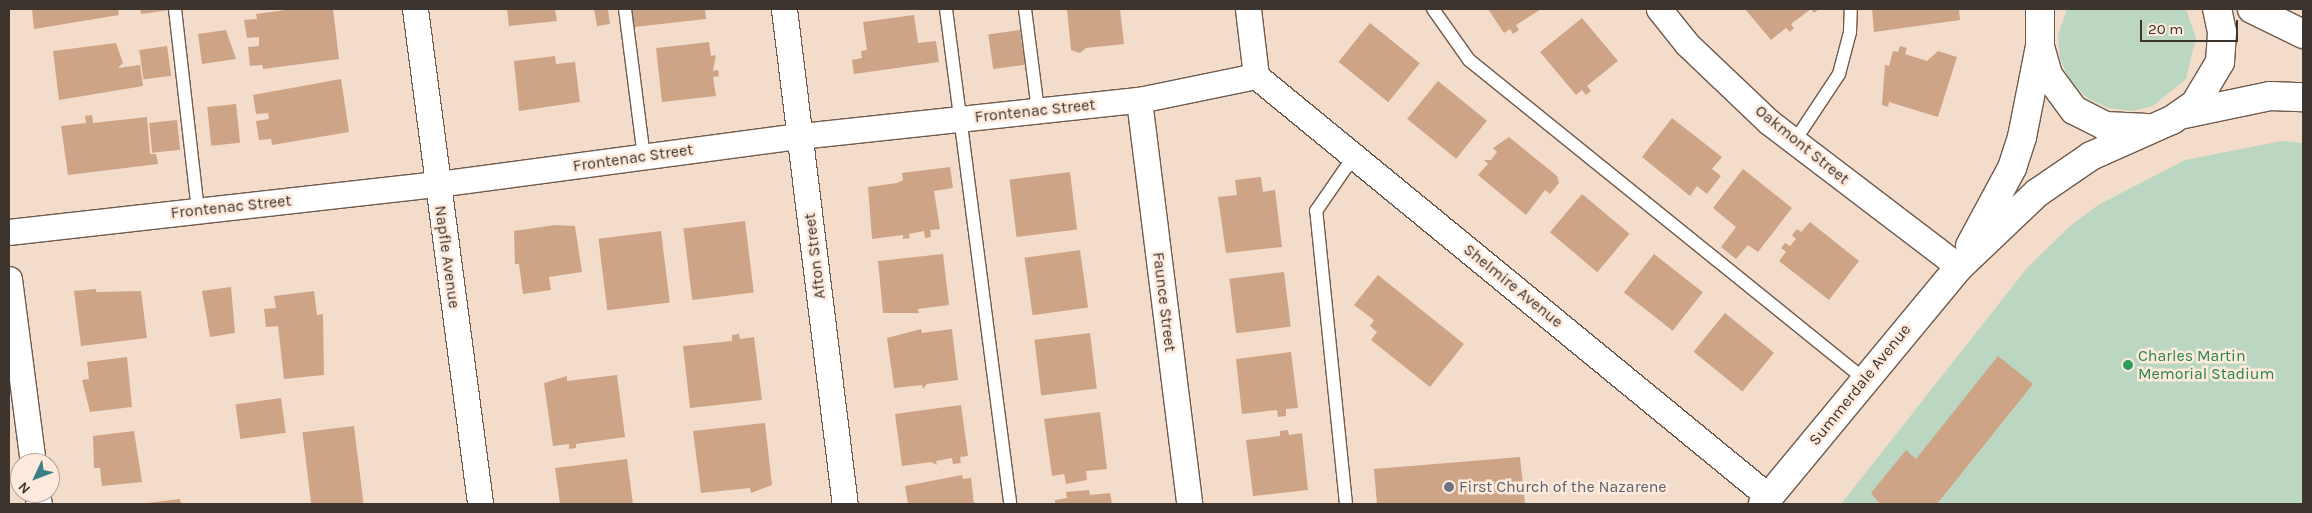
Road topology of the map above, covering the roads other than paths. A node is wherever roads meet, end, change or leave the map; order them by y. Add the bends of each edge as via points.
1 (175, 9) edge
2 (415, 9) edge
3 (625, 9) edge
4 (784, 9) edge
5 (946, 9) edge
6 (1025, 9) edge
7 (1248, 9) edge
8 (1433, 9) edge
9 (1659, 9) edge
10 (1851, 9) edge
11 (2217, 9) edge
12 (2252, 9) edge
13 (2042, 22) edge
14 (2303, 34) edge
15 (1256, 76) junction
16 (2303, 97) edge
17 (1139, 100) junction
18 (1038, 110) junction
19 (2177, 117) junction
20 (960, 118) junction
21 (800, 136) junction
22 (1794, 142) junction
23 (1354, 156) junction
24 (644, 157) junction
25 (438, 184) junction
26 (198, 211) junction
27 (9, 232) edge
28 (1959, 267) junction
29 (9, 279) edge
30 (1864, 379) junction
31 (32, 453) edge
32 (1766, 501) edge
33 (480, 504) edge
34 (845, 504) edge
35 (1010, 504) edge
36 (1189, 504) edge
37 (1346, 504) edge

1 - 26 lane
2 - 25 street, Napfle Avenue
3 - 24 lane
4 - 21 street, Afton Street
5 - 20 lane
6 - 18 lane
7 - 15 street
8 - 30 lane via 1469,60
9 - 22 street, Oakmont Street via 1687,44
10 - 22 lane via 1850,32 1839,74
11 - 19 street, Summerdale Avenue via 2222,32 2220,62 2207,90
12 - 14 street
13 - 19 street via 2058,92 2087,118 2128,130
13 - 28 street, Summerdale Avenue via 2012,168
15 - 17 street, Frontenac Street
15 - 23 street, Shelmire Avenue
16 - 19 street via 2270,96
17 - 18 street, Frontenac Street
17 - 36 street, Faunce Street
18 - 20 street, Frontenac Street
19 - 28 street, Summerdale Avenue via 2070,169
20 - 21 street, Frontenac Street
20 - 35 lane
21 - 24 street, Frontenac Street
21 - 34 street, Afton Street
22 - 28 street, Oakmont Street
23 - 32 street, Shelmire Avenue
23 - 37 lane via 1316,211
24 - 25 street, Frontenac Street
25 - 26 street, Frontenac Street
25 - 33 street, Napfle Avenue
26 - 27 street, Frontenac Street
28 - 30 street, Summerdale Avenue
29 - 31 street
30 - 32 street, Summerdale Avenue

